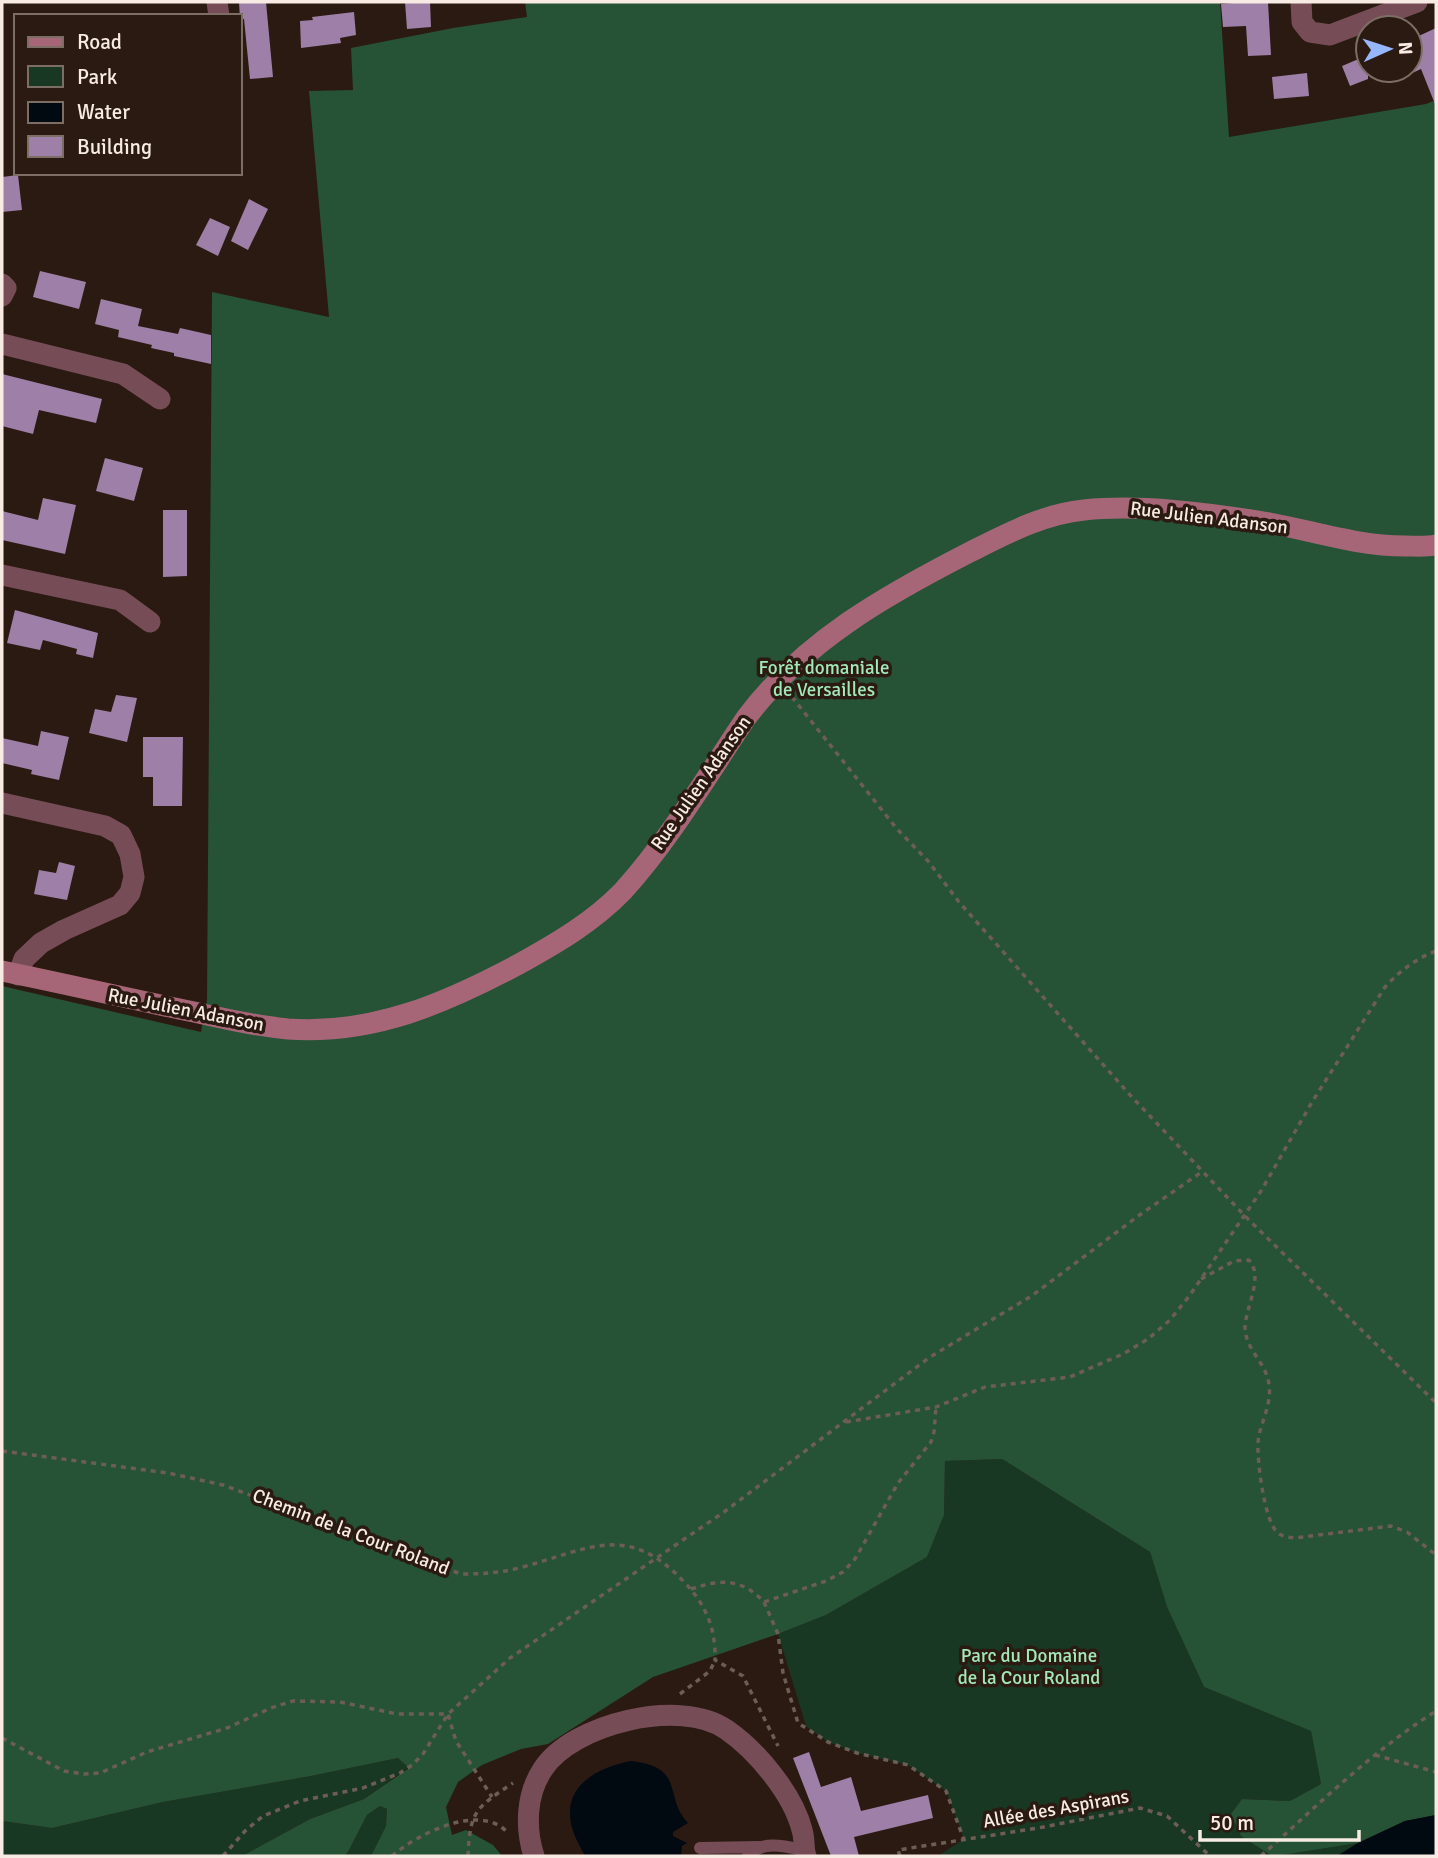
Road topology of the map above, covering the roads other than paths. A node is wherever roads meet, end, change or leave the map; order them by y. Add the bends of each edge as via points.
1 (1301, 2) edge
2 (1417, 2) edge
3 (2, 284) edge
4 (2, 296) edge
5 (2, 344) edge
6 (160, 399) dead end
7 (1436, 545) edge
8 (2, 575) edge
9 (150, 622) dead end
10 (2, 803) edge
11 (10, 973) edge
12 (700, 1847) dead end
13 (759, 1847) junction
14 (803, 1848) edge
15 (534, 1856) edge
16 (748, 1856) edge

1 - 2 street via 1302,22 1310,32 1330,35
3 - 4 street via 6,288
5 - 6 street via 123,374
7 - 11 main road, Rue Julien Adanson via 1384,546 1264,522 1149,509 1094,509 1014,530 900,589 822,640 778,680 746,718 650,857 589,922 541,952 410,1014 365,1026 290,1029 226,1020
8 - 9 street via 120,600
10 - 11 street via 113,830 121,835 130,854 134,877 131,893 120,905 41,943
12 - 13 lane
13 - 14 lane
13 - 16 lane
14 - 15 street via 793,1808 768,1769 724,1728 677,1714 650,1715 584,1737 559,1751 534,1788 528,1829

